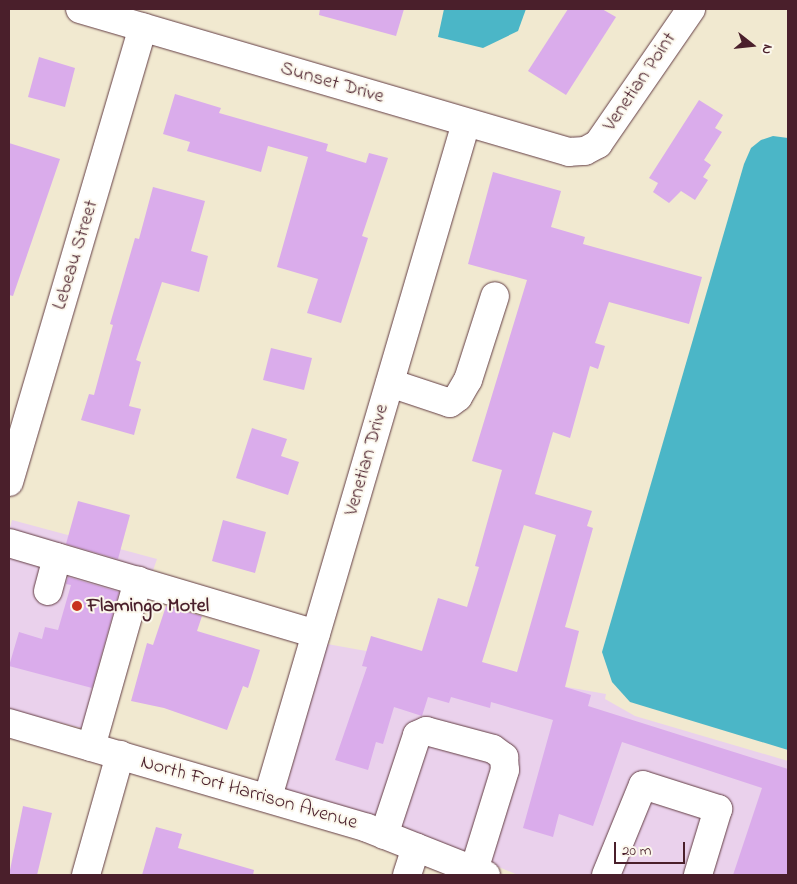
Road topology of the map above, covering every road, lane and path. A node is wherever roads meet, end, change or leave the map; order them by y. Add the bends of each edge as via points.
1 (80, 9) edge
2 (691, 9) edge
3 (144, 27) junction
4 (466, 123) junction
5 (585, 151) joint
6 (495, 296) dead end
7 (390, 383) junction
8 (9, 482) edge
9 (9, 542) edge
10 (58, 557) junction
11 (138, 581) junction
12 (48, 592) dead end
13 (316, 634) junction
14 (9, 723) edge
15 (91, 747) junction
16 (120, 755) junction
17 (268, 797) junction
18 (384, 835) junction
19 (416, 847) junction
20 (480, 873) edge
21 (86, 875) edge
22 (408, 875) edge
23 (606, 875) edge
24 (698, 875) edge

1 - 3 street, Sunset Drive
2 - 5 street, Venetian Point via 610,130 598,144
3 - 4 street, Sunset Drive
3 - 8 street, Lebeau Street
4 - 5 street, Sunset Drive via 553,150
4 - 7 street, Venetian Drive
6 - 7 street via 468,380 458,397 450,403
7 - 13 street, Venetian Drive
9 - 10 street
10 - 11 street
10 - 12 street
11 - 13 street
11 - 15 street
13 - 17 street, Venetian Drive
14 - 15 street, North Fort Harrison Avenue
15 - 16 street, North Fort Harrison Avenue
16 - 17 street, North Fort Harrison Avenue
16 - 21 street
17 - 18 street, North Fort Harrison Avenue
18 - 19 street, North Fort Harrison Avenue
18 - 20 street via 411,746 417,736 426,731 493,749 504,757 506,770 488,829
19 - 20 street, North Fort Harrison Avenue
19 - 22 street
23 - 24 street via 643,785 718,809

